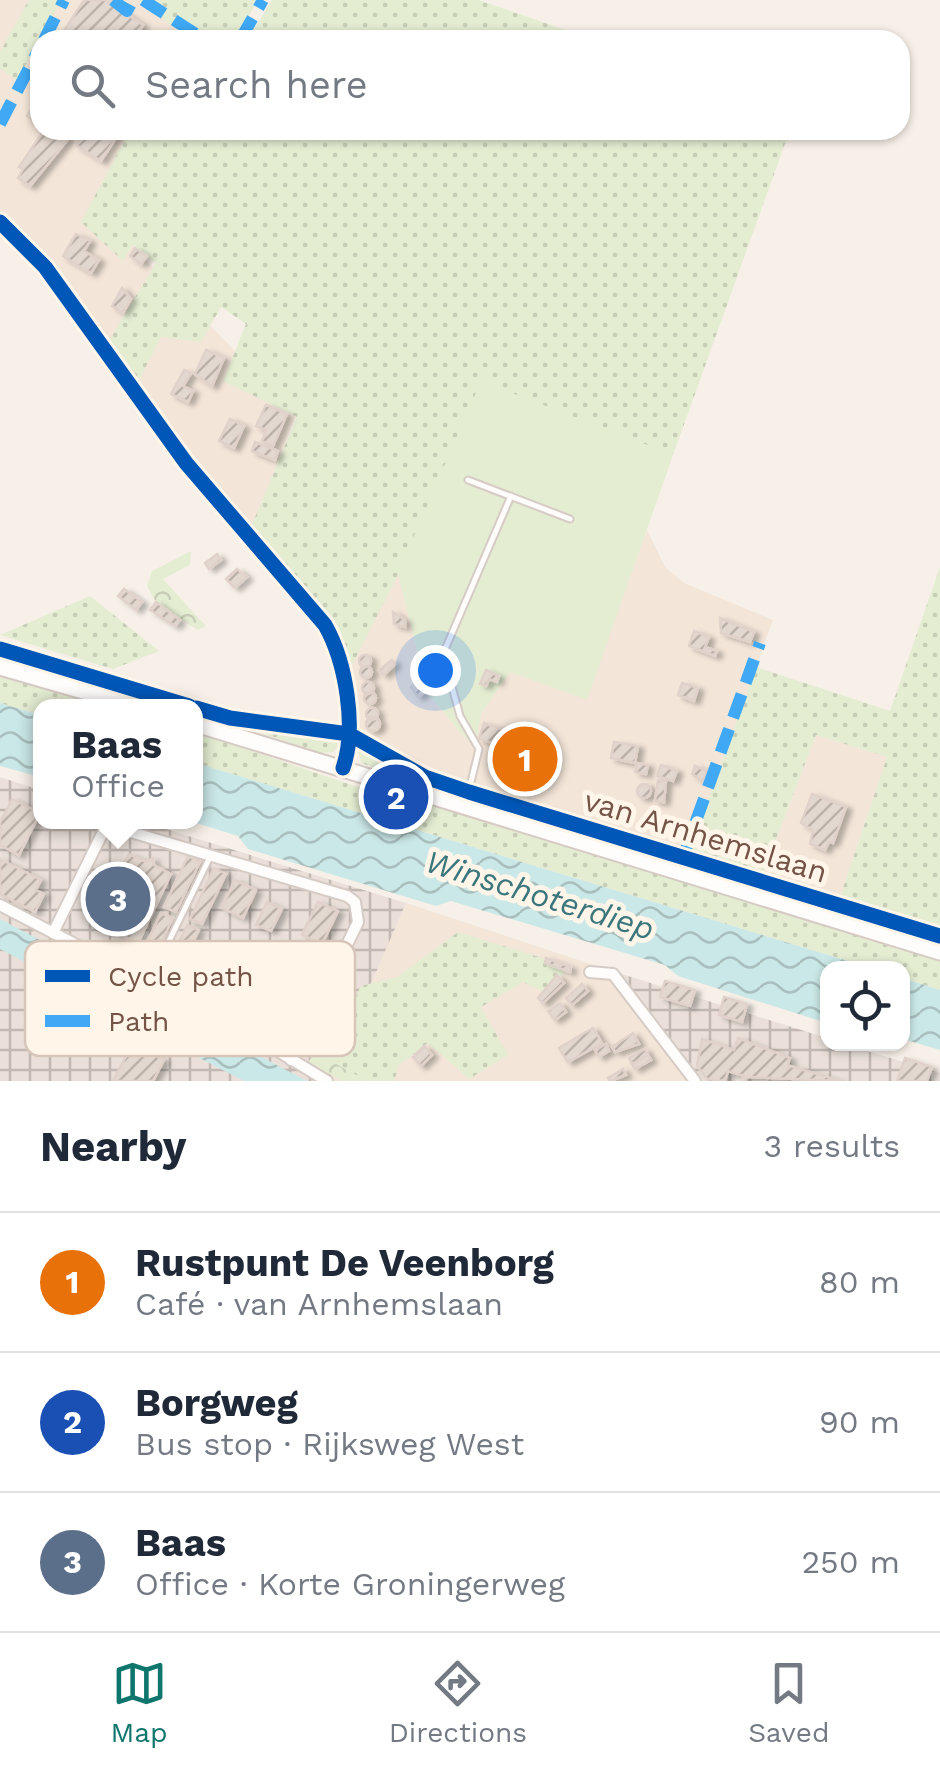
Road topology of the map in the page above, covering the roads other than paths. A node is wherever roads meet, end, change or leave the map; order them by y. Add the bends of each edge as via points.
1 (0, 222) edge
2 (468, 480) dead end
3 (510, 496) junction
4 (570, 519) dead end
5 (0, 649) edge
6 (0, 667) edge
7 (111, 699) edge
8 (163, 699) edge
9 (203, 711) edge
10 (203, 726) edge
11 (349, 734) junction
12 (343, 768) junction
13 (469, 792) junction
14 (108, 829) edge
15 (127, 829) edge
16 (212, 854) junction
17 (0, 905) edge
18 (54, 933) junction
19 (940, 936) edge
20 (69, 941) edge
21 (169, 941) edge
22 (349, 941) edge
23 (940, 952) edge
24 (590, 972) dead end
25 (285, 1056) edge
26 (294, 1056) edge
27 (292, 1060) junction
28 (327, 1081) edge
29 (695, 1081) edge

1 - 11 street via 44,267 186,464 325,625 337,653
2 - 3 lane
3 - 4 lane
3 - 13 lane via 443,654 460,716 479,749
5 - 8 street
6 - 7 main road
9 - 11 street
10 - 12 main road
11 - 12 street
11 - 13 street, van Arnhemslaan via 426,777
12 - 23 main road
13 - 19 street, van Arnhemslaan
14 - 18 street
15 - 16 street
16 - 21 lane
16 - 22 street via 347,896 355,902 358,922
17 - 18 street
18 - 20 street
24 - 29 street via 613,974
25 - 27 street
26 - 27 street
27 - 28 street

